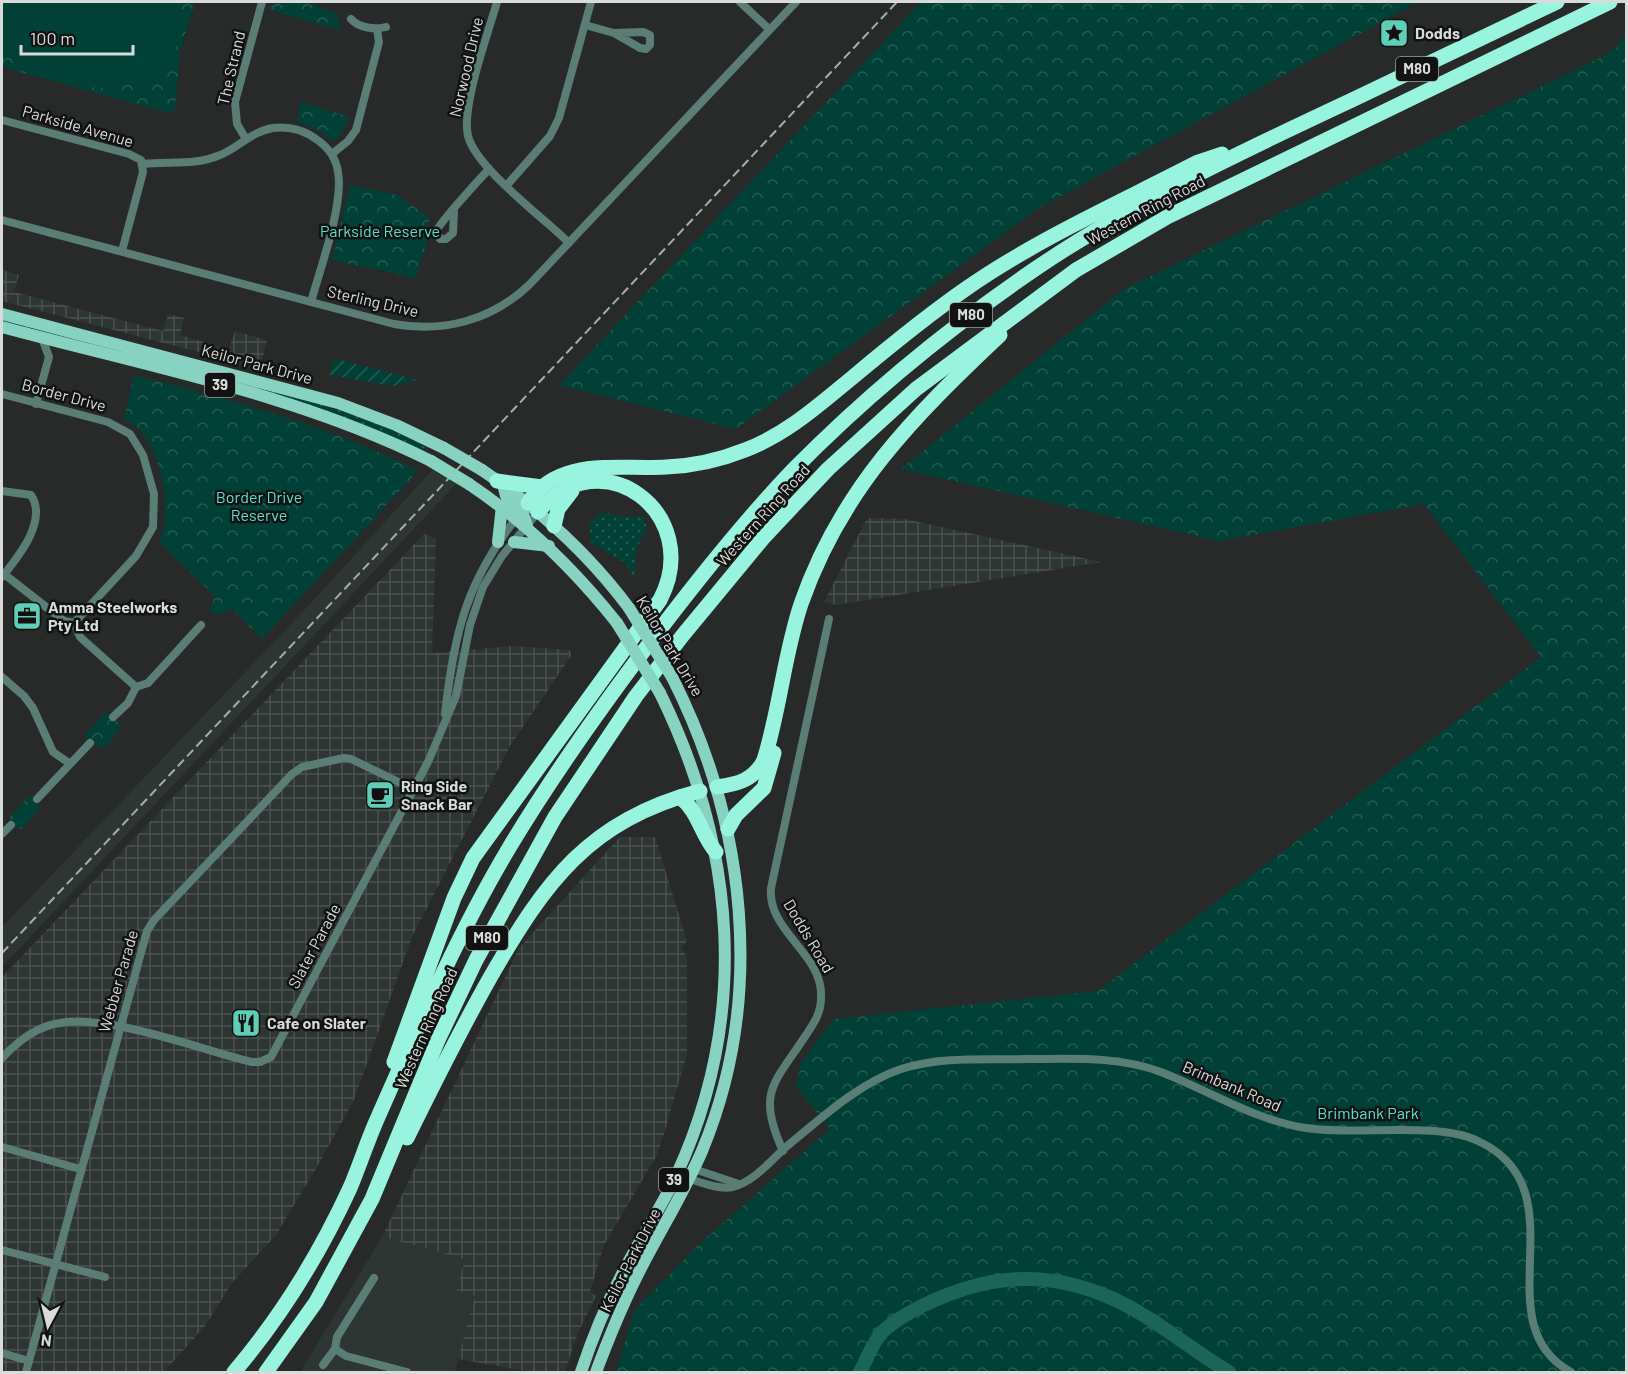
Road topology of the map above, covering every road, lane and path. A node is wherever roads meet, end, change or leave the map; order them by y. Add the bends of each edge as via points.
1 (262, 2) edge
2 (497, 2) edge
3 (591, 2) edge
4 (740, 2) edge
5 (795, 2) edge
6 (1557, 2) edge
7 (1610, 2) edge
8 (351, 20) dead end
9 (585, 25) junction
10 (769, 29) junction
11 (614, 33) dead end
12 (2, 120) edge
13 (1276, 134) junction
14 (246, 139) junction
15 (332, 153) junction
16 (143, 164) junction
17 (489, 169) junction
18 (507, 185) junction
19 (454, 211) dead end
20 (2, 220) edge
21 (569, 243) junction
22 (122, 251) junction
23 (1046, 292) junction
24 (311, 302) junction
25 (2, 314) edge
26 (2, 327) edge
27 (42, 338) junction
28 (66, 344) junction
29 (49, 357) junction
30 (2, 394) edge
31 (36, 404) junction
32 (500, 483) junction
33 (581, 484) junction
34 (542, 487) junction
35 (2, 491) edge
36 (502, 506) junction
37 (526, 511) junction
38 (527, 526) junction
39 (554, 526) junction
40 (498, 542) junction
41 (514, 542) junction
42 (549, 546) junction
43 (3, 576) edge
44 (829, 619) dead end
45 (74, 623) junction
46 (201, 625) dead end
47 (785, 670) junction
48 (2, 677) edge
49 (136, 687) junction
50 (113, 717) dead end
51 (445, 720) junction
52 (90, 743) dead end
53 (69, 763) junction
54 (717, 787) junction
55 (413, 789) junction
56 (700, 791) junction
57 (680, 797) junction
58 (37, 799) dead end
59 (11, 825) dead end
60 (728, 828) junction
61 (2, 834) edge
62 (716, 852) junction
63 (120, 1027) junction
64 (2, 1058) edge
65 (373, 1128) junction
66 (2, 1147) edge
67 (783, 1150) junction
68 (80, 1169) junction
69 (692, 1174) junction
70 (676, 1175) junction
71 (372, 1199) junction
72 (2, 1250) edge
73 (56, 1266) junction
74 (105, 1277) dead end
75 (374, 1278) dead end
76 (335, 1349) junction
77 (2, 1353) edge
78 (29, 1360) junction
79 (323, 1365) dead end
80 (26, 1372) edge
81 (234, 1372) edge
82 (266, 1372) edge
83 (407, 1372) edge
84 (581, 1372) edge
85 (596, 1372) edge
86 (1571, 1372) edge

1 - 14 street, The Strand via 235,102 237,124
2 - 17 street, Norwood Drive via 467,122 472,147
3 - 9 street
4 - 10 street
5 - 10 street, Sterling Drive
6 - 13 highway, Western Ring Road / M80
7 - 23 highway, Western Ring Road / M80 via 1167,217
8 - 15 street via 382,28 356,130
9 - 11 street
9 - 18 street via 559,118 550,136
10 - 21 street, Sterling Drive
12 - 16 street, Parkside Avenue via 129,154
13 - 34 highway via 1198,162 996,268 912,329 801,420 765,442 729,456 687,465 584,469 558,476
13 - 65 highway, Western Ring Road / M80 via 1083,238 974,313 870,398 770,495 714,558 560,766 509,848 435,992
14 - 15 street, Parkside Avenue via 261,131 286,128 311,135
14 - 16 street, Parkside Avenue via 221,155 195,163
15 - 24 street via 338,172 337,202
16 - 22 street, Parkside Avenue
17 - 18 street, Norwood Drive
17 - 19 street
18 - 21 street, Norwood Drive
20 - 22 street, Sterling Drive
21 - 24 street, Sterling Drive via 511,300 459,324 403,326
22 - 24 street, Sterling Drive
23 - 47 highway via 924,410 861,483 812,575
23 - 71 highway, Western Ring Road / M80 via 916,389 828,469 757,545 636,696 555,817 495,922 438,1040
25 - 32 main road, Keilor Park Drive / 39, bridge via 338,403 444,448
26 - 27 main road, Keilor Park Drive / 39
27 - 28 main road, Keilor Park Drive / 39
27 - 29 street
28 - 29 street
28 - 36 main road, Keilor Park Drive / 39, bridge via 310,411 366,431 431,462
29 - 31 street
30 - 31 street, Border Drive
31 - 45 street, Border Drive via 108,422 130,434 143,455 154,494 154,520 146,541
32 - 34 highway
32 - 37 main road, Keilor Park Drive / 39
33 - 37 highway
33 - 39 highway via 561,504
33 - 65 highway via 617,484 640,494 653,507 671,545 667,585 473,858 406,1023
34 - 37 highway
35 - 43 street via 31,495 36,508 27,543
36 - 37 main road, Keilor Park Drive / 39
36 - 40 main road
37 - 38 main road, Keilor Park Drive / 39
37 - 38 street, Slater Parade
37 - 39 main road, Keilor Park Drive / 39
37 - 40 street, Slater Parade
38 - 41 street, Slater Parade
38 - 42 main road, Keilor Park Drive / 39
39 - 54 main road, Keilor Park Drive / 39, bridge via 629,608 695,723
40 - 51 street, Slater Parade via 477,577 463,613
41 - 42 main road
41 - 51 street, Slater Parade via 497,562 479,596 456,696
42 - 56 main road, Keilor Park Drive / 39, bridge via 617,623 660,693
43 - 45 street via 64,621
44 - 67 street, Dodds Road via 771,894 779,920 813,965 821,989 817,1020 777,1081 769,1101 770,1120
45 - 49 street via 80,637
46 - 49 street via 148,683
47 - 54 highway via 760,768 743,782
47 - 60 highway via 768,781
48 - 53 street via 33,708 53,752
49 - 50 street via 128,703
51 - 55 street, Slater Parade
52 - 53 street
53 - 58 street
54 - 56 main road
54 - 60 main road, Keilor Park Drive / 39
55 - 63 street, Webber Parade via 351,759 297,769 150,925
55 - 63 street, Slater Parade via 271,1057 252,1062
56 - 57 highway
56 - 62 main road, Keilor Park Drive / 39
57 - 62 highway via 691,807 706,841
57 - 71 highway via 607,832 568,864 533,905 466,1019 407,1139
59 - 61 street
60 - 69 main road, Keilor Park Drive / 39 via 740,925 738,993 719,1102
62 - 70 main road, Keilor Park Drive / 39 via 726,940 721,1020 704,1101
63 - 64 street, Slater Parade via 58,1023 37,1030
63 - 68 street, Webber Parade
65 - 81 highway, Western Ring Road / M80 via 351,1187 330,1227 278,1312
66 - 68 street
67 - 69 street, Brimbank Road via 746,1182 726,1188
67 - 86 street, Brimbank Road via 883,1076 917,1065 966,1060 1117,1061 1159,1072 1250,1113 1288,1125 1330,1131 1443,1132 1466,1136 1503,1159 1523,1189 1532,1226 1529,1291 1533,1325 1546,1352
68 - 73 street, Webber Parade
69 - 70 main road
69 - 85 main road, Keilor Park Drive / 39 via 628,1295
70 - 84 main road, Keilor Park Drive / 39 via 609,1299
71 - 82 highway, Western Ring Road / M80 via 316,1302
72 - 73 street
73 - 74 street
73 - 78 street, Webber Parade
75 - 76 street via 337,1337
76 - 79 street
76 - 83 street via 345,1356
77 - 78 street
78 - 80 street, Webber Parade

